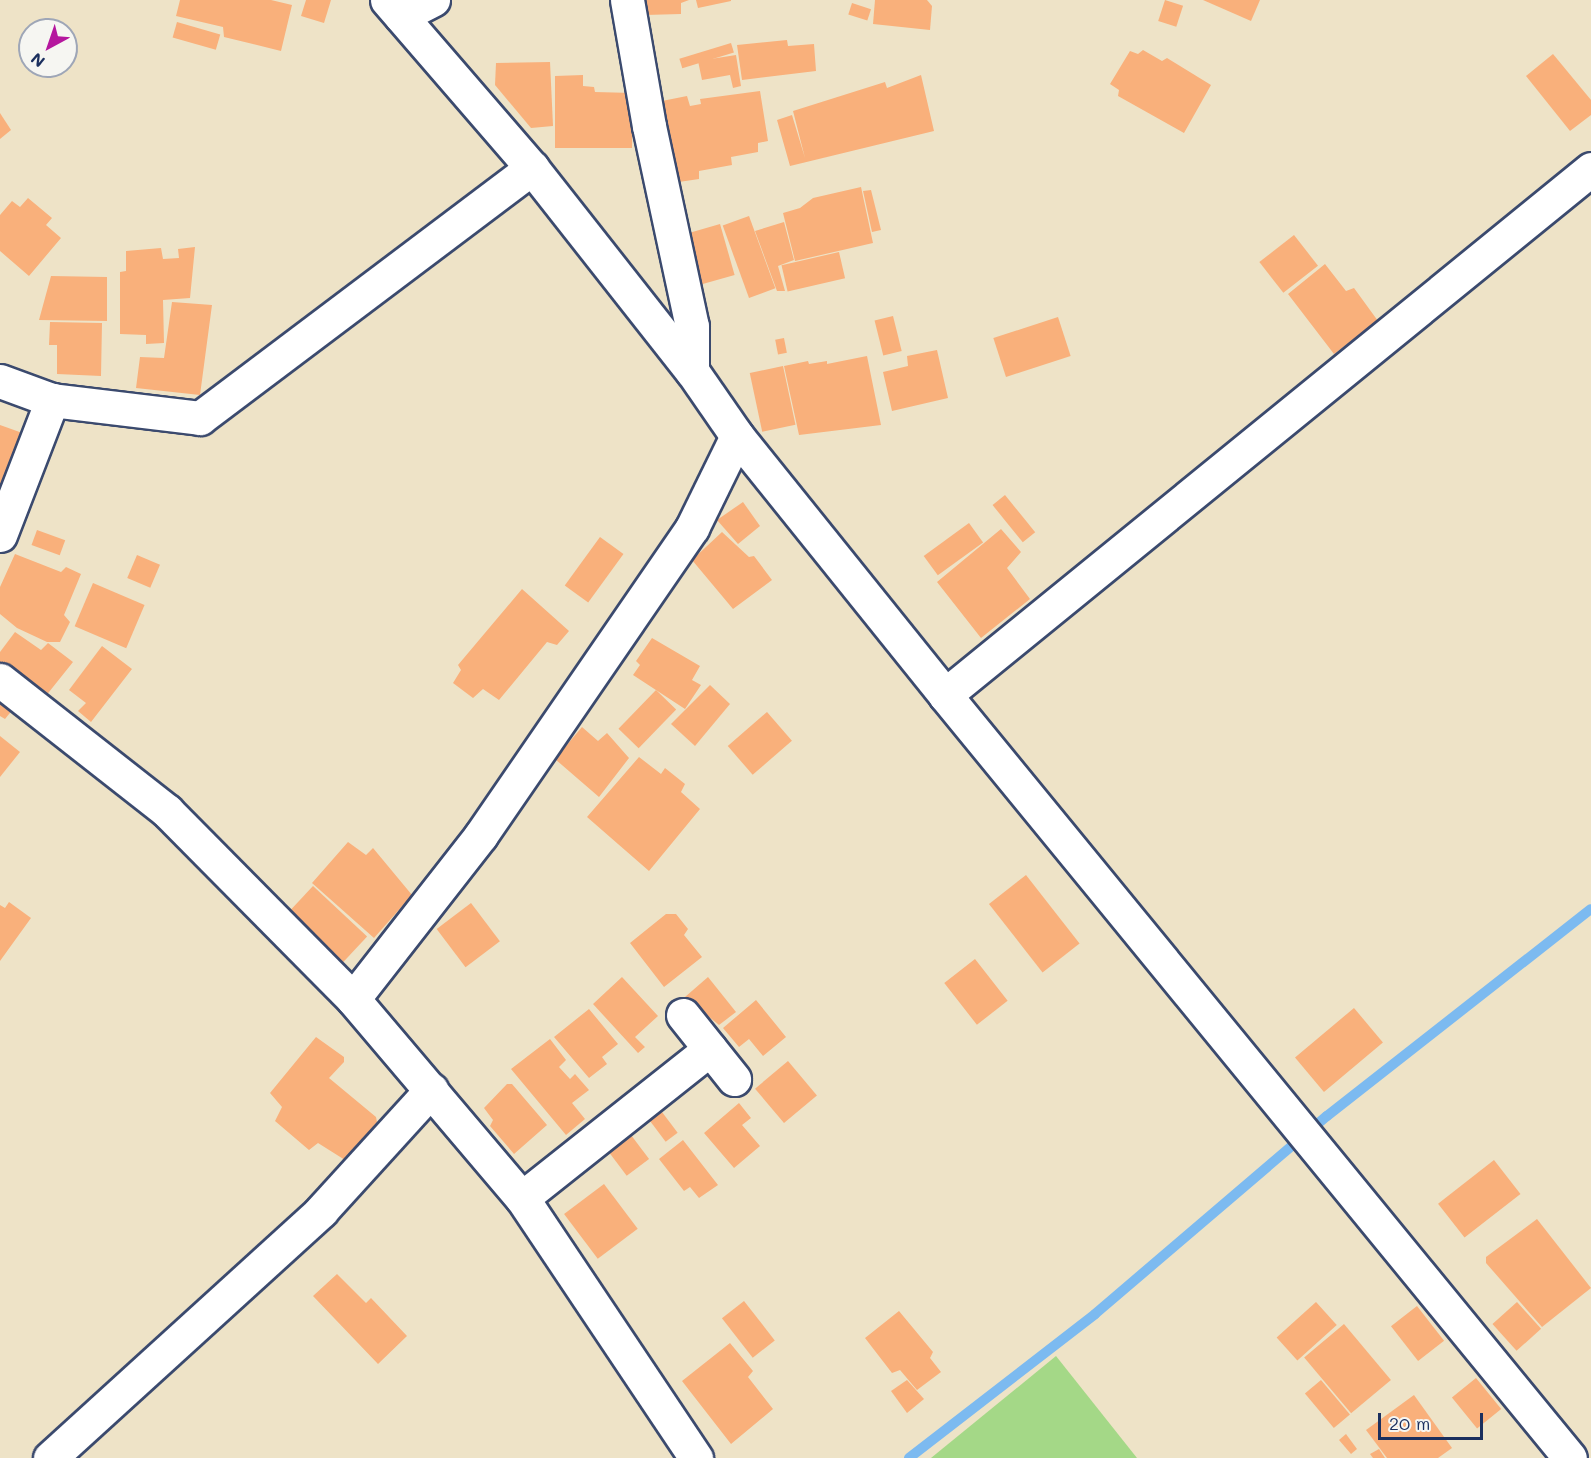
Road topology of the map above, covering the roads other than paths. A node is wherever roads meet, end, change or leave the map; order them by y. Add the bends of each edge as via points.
1 (433, 0) edge
2 (627, 0) edge
3 (394, 8) edge
4 (532, 168) junction
5 (1591, 169) edge
6 (692, 371) junction
7 (0, 381) edge
8 (52, 400) junction
9 (737, 436) junction
10 (0, 535) edge
11 (0, 680) edge
12 (945, 695) junction
13 (353, 999) junction
14 (683, 1016) dead end
15 (710, 1048) junction
16 (734, 1079) dead end
17 (431, 1090) junction
18 (522, 1198) junction
19 (50, 1458) edge
20 (696, 1458) edge
21 (1570, 1458) edge

1 - 3 street
2 - 6 street via 649,126 692,326
3 - 4 street
4 - 6 street
4 - 8 street via 200,418
5 - 12 street
6 - 9 street
7 - 8 street
8 - 10 street
9 - 12 street
9 - 13 street via 692,528 481,835
11 - 13 street via 167,811
12 - 21 street
13 - 17 street
14 - 15 street
15 - 16 street
15 - 18 street
17 - 18 street
17 - 19 street via 321,1211
18 - 20 street

